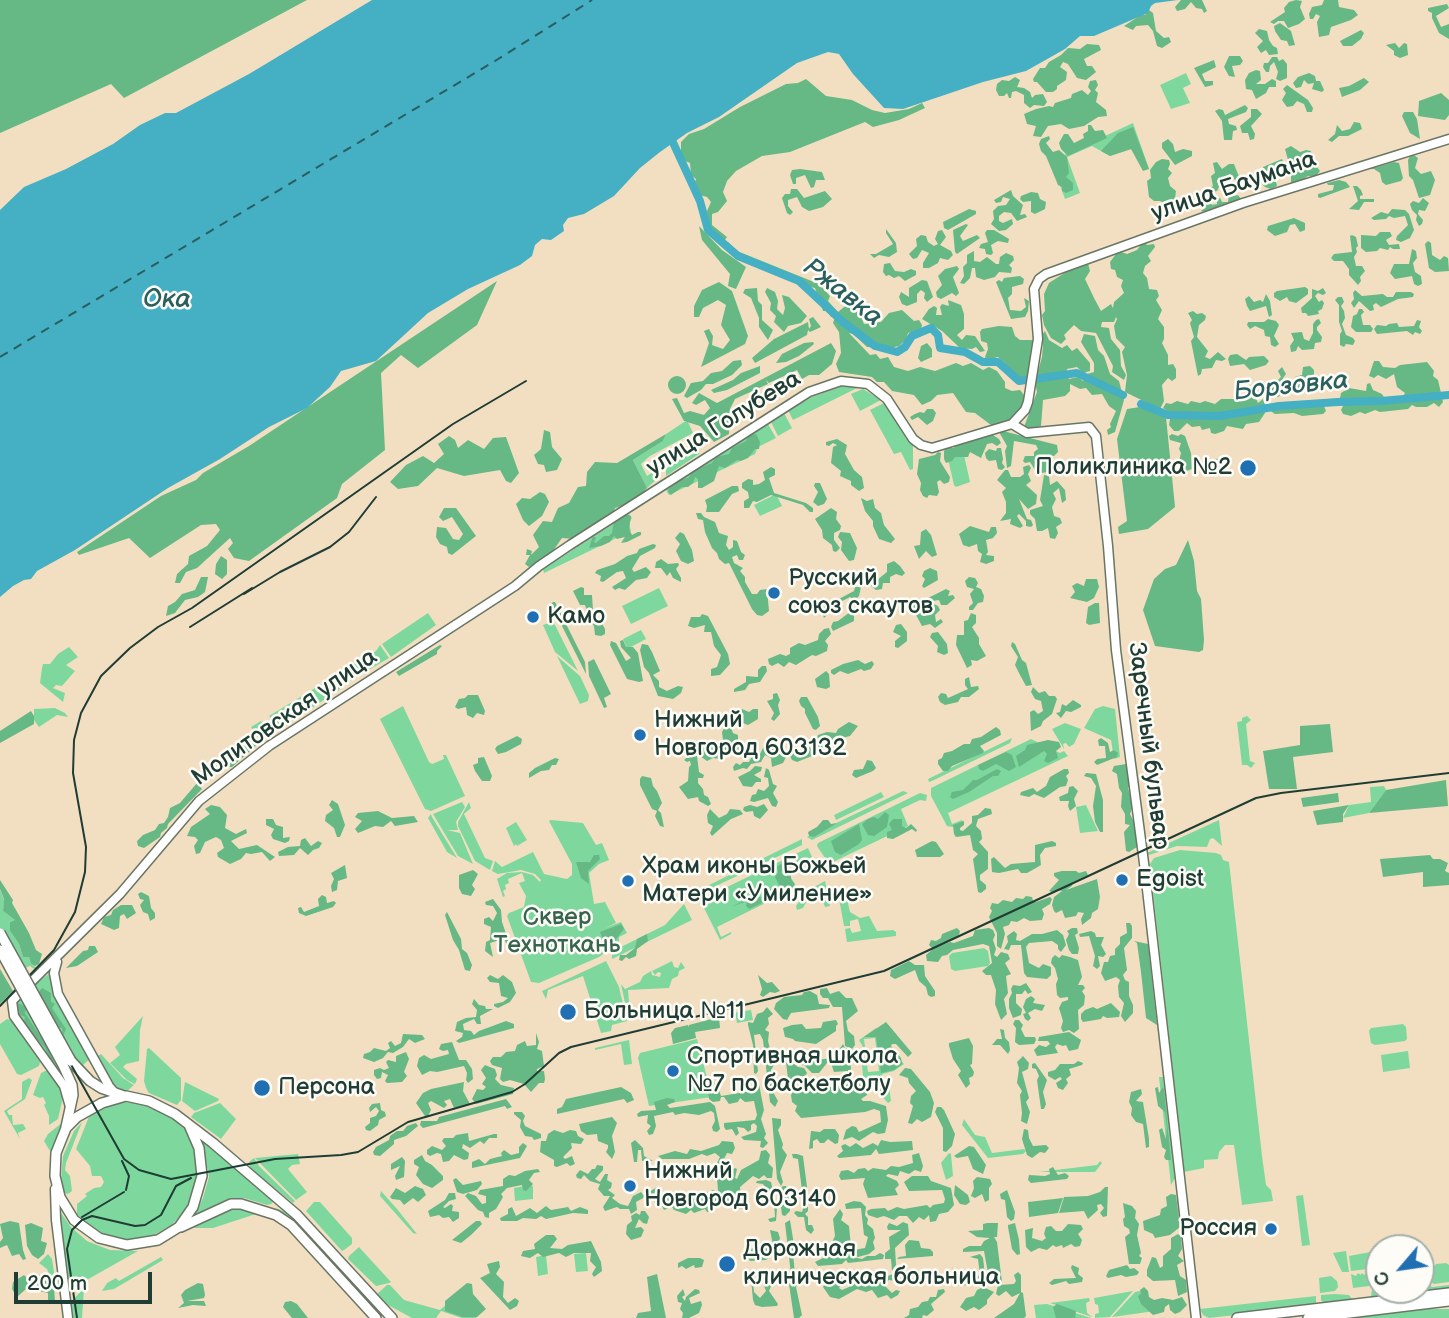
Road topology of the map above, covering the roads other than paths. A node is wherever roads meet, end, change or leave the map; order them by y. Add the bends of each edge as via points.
1 (1449, 139) edge
2 (1012, 424) junction
3 (1092, 429) joint
4 (531, 573) joint
5 (0, 933) edge
6 (0, 950) edge
7 (49, 972) junction
8 (67, 1063) junction
9 (115, 1093) junction
10 (126, 1096) junction
11 (71, 1110) junction
12 (189, 1125) junction
13 (66, 1128) junction
14 (55, 1176) junction
15 (277, 1198) junction
16 (263, 1211) junction
17 (179, 1227) junction
18 (1449, 1293) edge
19 (1449, 1301) edge
20 (382, 1307) junction
21 (68, 1318) edge
22 (376, 1318) edge
23 (392, 1318) edge
24 (402, 1318) edge
25 (1196, 1318) edge
26 (1237, 1318) edge
27 (1308, 1318) edge

1 - 2 street, улица Баумана via 1243,203 1054,270 1036,283 1035,362 1028,402
2 - 3 street, улица Голубева via 1027,433
2 - 4 street, улица Голубева via 932,448 913,439 893,407 868,384 830,383 784,406
3 - 25 street, Заречный бульвар
4 - 7 street, Молитовская улица via 280,738 199,802
5 - 8 main road, bridge
6 - 8 main road, bridge
7 - 9 street
7 - 11 street, Молитовская улица via 16,996 12,1011 64,1086
8 - 9 main road
8 - 11 main road
9 - 10 main road
10 - 12 main road via 158,1104
10 - 13 main road via 95,1106
11 - 13 main road
12 - 15 main road
12 - 17 main road via 200,1150 202,1175 194,1207
13 - 14 main road via 56,1153
14 - 17 main road via 60,1197 74,1220 107,1241 146,1243
14 - 21 street
15 - 16 main road via 273,1209
15 - 20 main road via 306,1223
16 - 17 main road via 231,1204
16 - 22 main road via 291,1225
18 - 26 main road
19 - 27 main road
20 - 23 main road
20 - 24 main road

